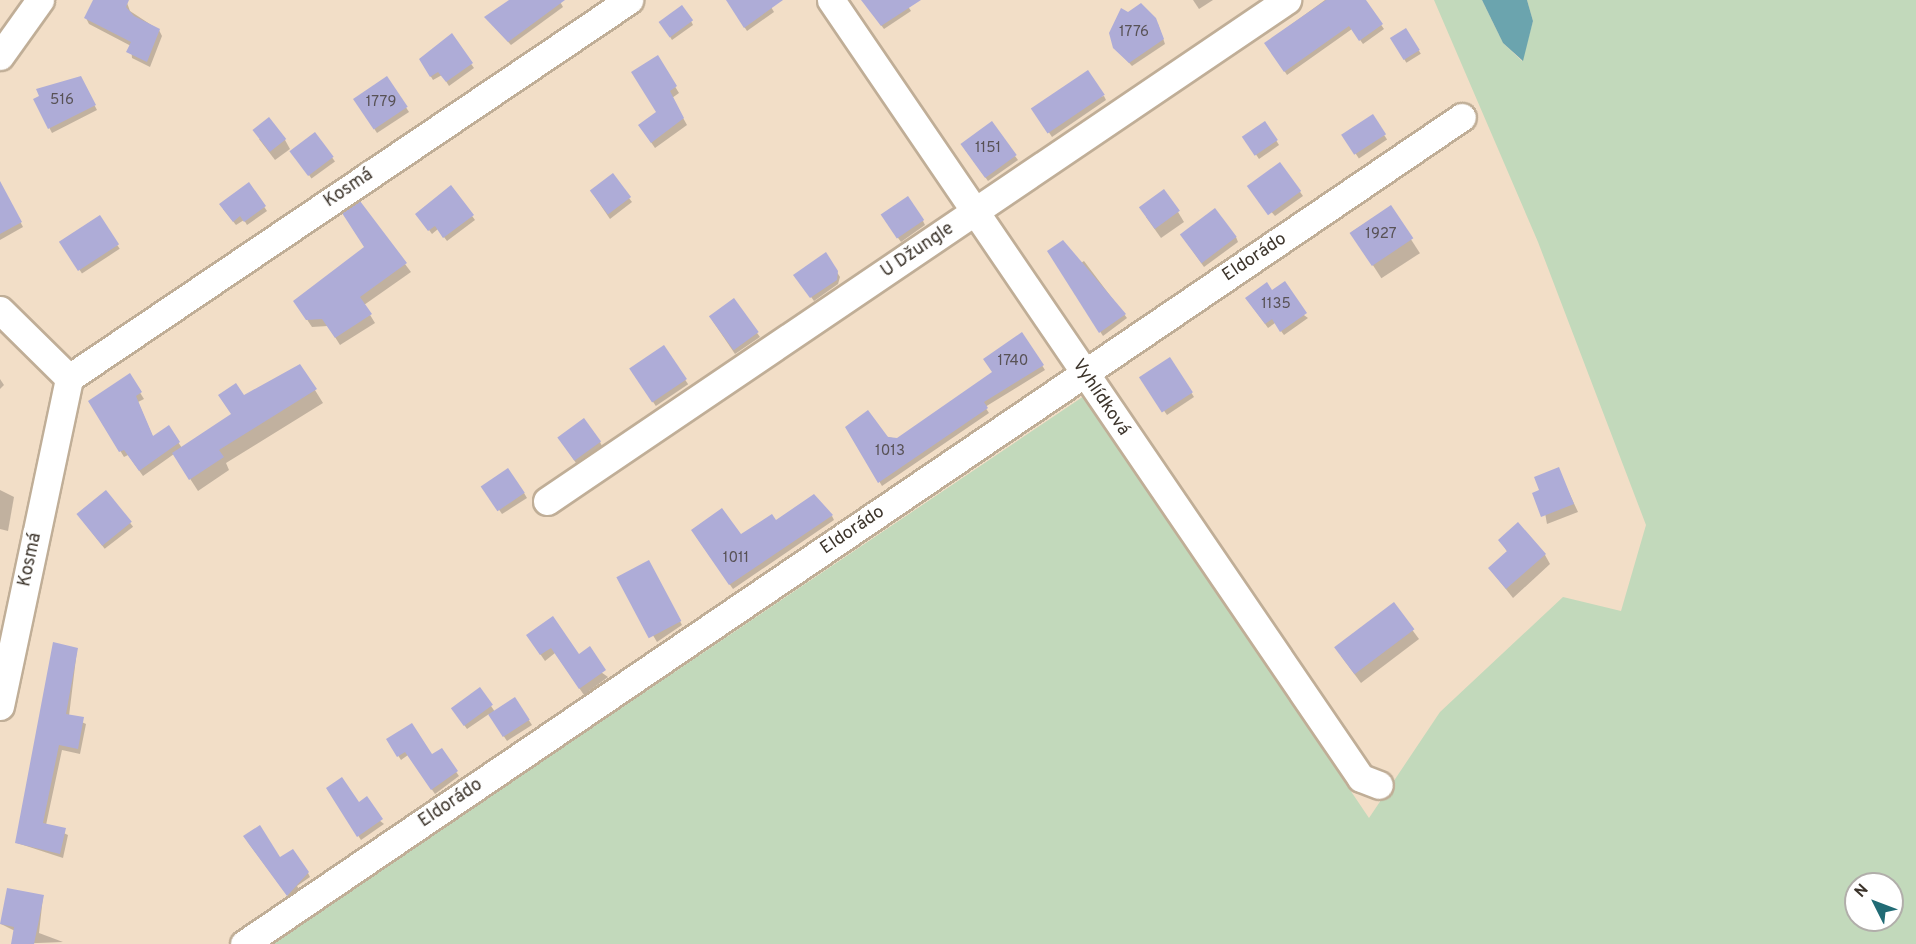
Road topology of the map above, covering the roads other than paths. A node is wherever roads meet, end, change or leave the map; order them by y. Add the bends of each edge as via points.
1 (40, 0) edge
2 (629, 0) edge
3 (831, 0) edge
4 (1287, 0) edge
5 (0, 56) edge
6 (1462, 117) dead end
7 (975, 213) junction
8 (0, 309) edge
9 (1085, 375) junction
10 (69, 378) junction
11 (547, 501) dead end
12 (0, 706) edge
13 (1378, 785) dead end
14 (244, 944) edge

1 - 5 street
2 - 10 street, Kosmá
3 - 7 street, Vyhlídková
4 - 7 street, U Džungle
6 - 9 street, Eldorádo
7 - 9 street, Vyhlídková
7 - 11 street, U Džungle
8 - 10 street
9 - 13 street, Vyhlídková via 1361,778
9 - 14 street, Eldorádo
10 - 12 street, Kosmá

